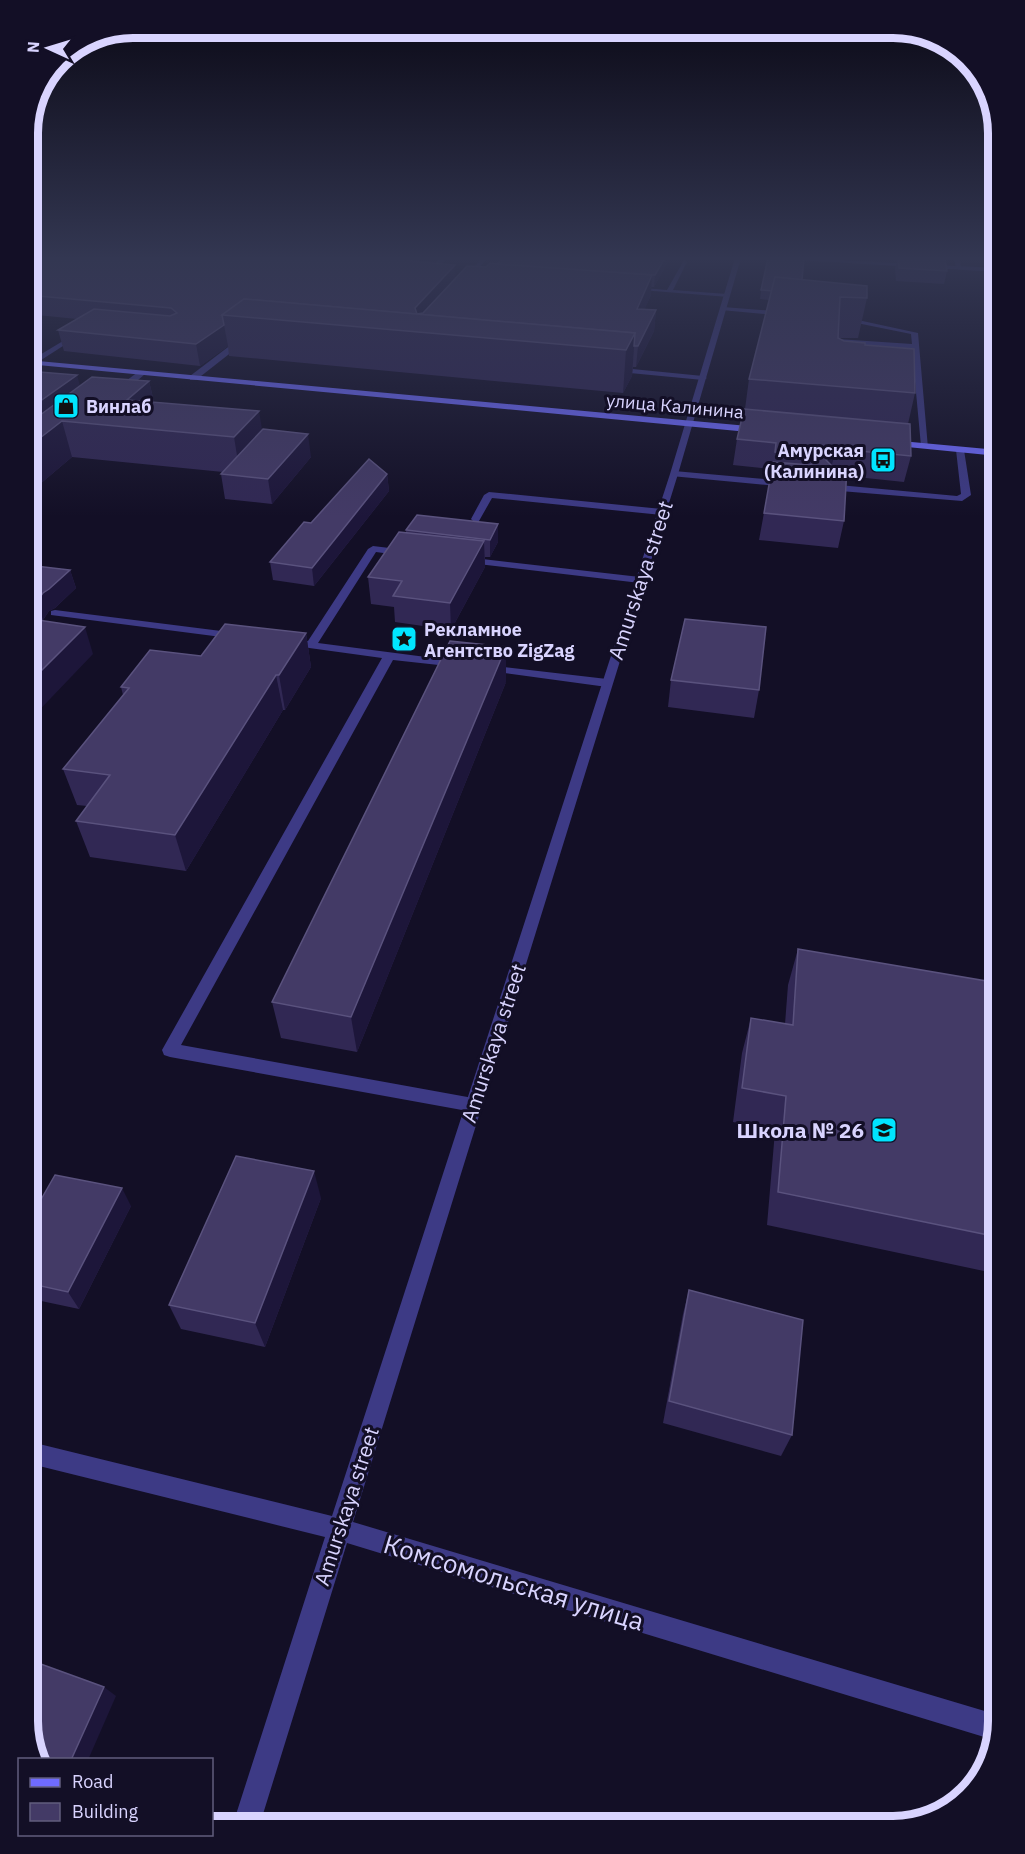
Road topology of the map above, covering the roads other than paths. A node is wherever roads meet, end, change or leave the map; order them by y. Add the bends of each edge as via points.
1 (60, 345) edge
2 (236, 345) edge
3 (713, 345) edge
4 (837, 345) edge
5 (883, 345) edge
6 (916, 347) joint
7 (38, 357) edge
8 (836, 360) edge
9 (38, 363) edge
10 (598, 368) edge
11 (141, 374) junction
12 (193, 378) junction
13 (703, 378) junction
14 (909, 386) edge
15 (919, 387) junction
16 (110, 394) edge
17 (689, 424) junction
18 (772, 432) edge
19 (885, 442) edge
20 (925, 446) junction
21 (960, 450) junction
22 (988, 452) edge
23 (674, 474) junction
24 (793, 485) edge
25 (828, 487) edge
26 (662, 512) junction
27 (476, 519) edge
28 (420, 555) edge
29 (454, 559) edge
30 (640, 580) junction
31 (55, 613) dead end
32 (253, 638) edge
33 (288, 642) edge
34 (311, 645) junction
35 (388, 656) junction
36 (607, 683) junction
37 (473, 1105) junction
38 (38, 1455) edge
39 (338, 1529) junction
40 (988, 1725) edge
41 (248, 1816) edge

1 - 7 street
2 - 12 street
3 - 13 street, Amurskaya street
4 - 8 street
5 - 6 street
6 - 15 street
9 - 11 main road, улица Калинина
10 - 13 street
11 - 12 main road, улица Калинина
11 - 16 street
12 - 17 main road, улица Калинина
13 - 17 street, Amurskaya street
14 - 15 street
15 - 20 street
17 - 18 main road, улица Калинина
17 - 23 street, Amurskaya street
19 - 20 main road
20 - 21 main road
21 - 22 main road
21 - 25 street via 966,495 959,499
23 - 24 street
23 - 26 street, Amurskaya street
26 - 27 street via 489,495
26 - 30 street, Amurskaya street
28 - 34 street via 373,549
29 - 30 street
30 - 36 street, Amurskaya street
31 - 32 street
33 - 34 street
34 - 35 street
35 - 36 street
35 - 37 street via 170,1050
36 - 37 street, Amurskaya street
37 - 39 street, Amurskaya street
38 - 39 street, Комсомольская улица
39 - 40 street, Комсомольская улица
39 - 41 street, Amurskaya street

